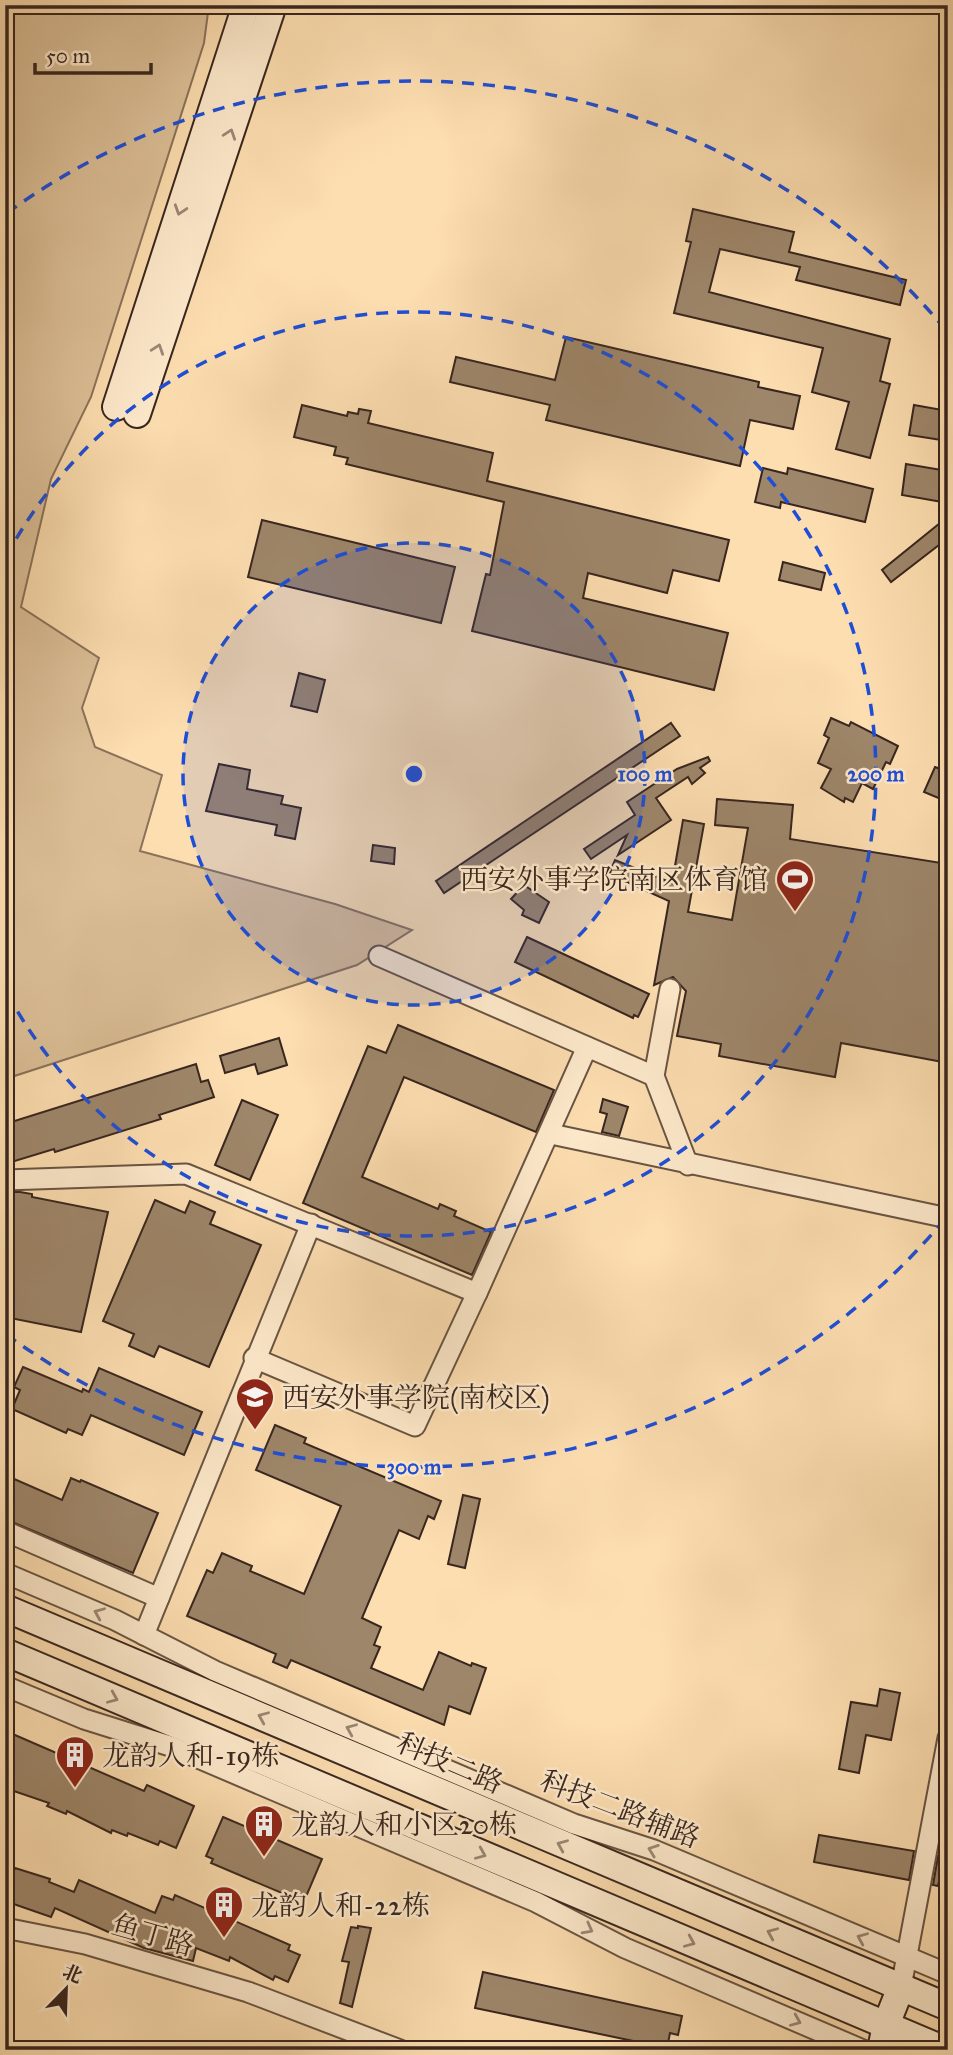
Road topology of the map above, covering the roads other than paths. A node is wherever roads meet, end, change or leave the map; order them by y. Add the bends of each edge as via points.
1 (246, 5) edge
2 (273, 5) edge
3 (379, 956) dead end
4 (670, 989) dead end
5 (587, 1047) junction
6 (654, 1076) junction
7 (551, 1134) junction
8 (688, 1165) junction
9 (5, 1180) edge
10 (948, 1218) edge
11 (311, 1224) junction
12 (477, 1293) junction
13 (254, 1357) junction
14 (5, 1531) edge
15 (5, 1573) edge
16 (159, 1598) junction
17 (5, 1608) edge
18 (144, 1635) junction
19 (5, 1652) edge
20 (5, 1686) edge
21 (948, 1738) edge
22 (5, 1928) edge
23 (907, 1956) junction
24 (948, 1974) edge
25 (901, 1987) junction
26 (948, 2007) edge
27 (883, 2037) edge
28 (915, 2044) edge
29 (400, 2050) edge
30 (863, 2050) edge
31 (945, 2050) edge

1 -> 2 main road via 126,411
3 - 5 street
4 - 6 street
5 - 6 street
5 - 7 street
6 - 8 street
7 - 8 street
7 - 12 street
8 - 10 street
9 - 11 street via 186,1174
11 - 12 street
11 - 13 street
12 - 13 street via 415,1426
13 - 16 street
14 - 16 street
18 -> 15 street, 科技二路辅路
16 - 18 street
25 -> 17 main road, 科技二路
23 -> 18 street, 科技二路辅路 via 654,1850 574,1824 215,1671
19 -> 27 main road
20 -> 30 street via 84,1719 195,1756 536,1902 625,1948
21 - 23 street
22 - 29 street, 鱼丁路 via 85,1944 248,1992
23 - 24 street, 科技二路辅路
23 - 25 street
25 - 26 main road, 科技二路
25 - 27 main road
25 - 28 main road
27 - 28 main road
28 - 31 main road

